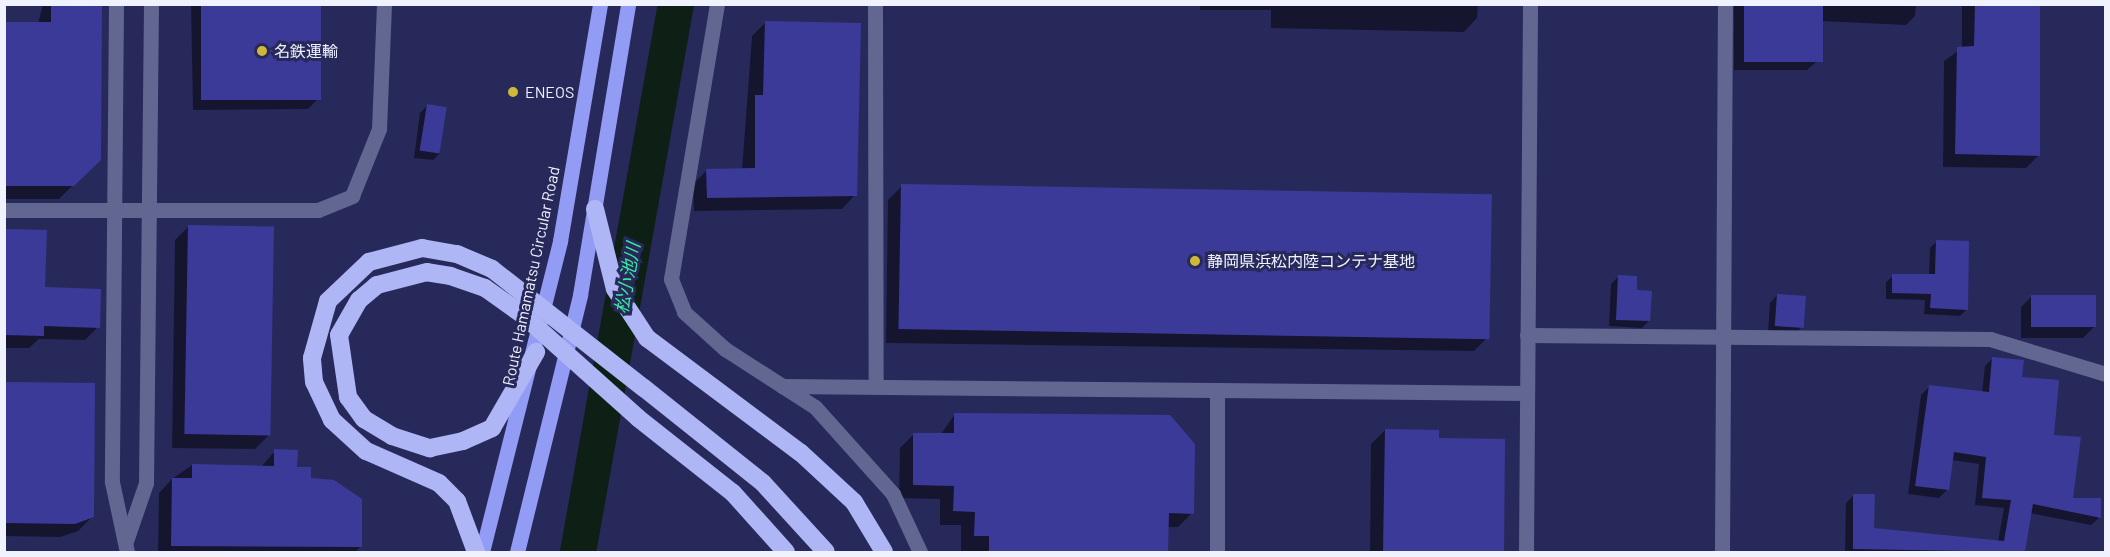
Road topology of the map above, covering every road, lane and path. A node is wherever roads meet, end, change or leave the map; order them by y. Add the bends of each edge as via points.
1 (116, 4) edge
2 (151, 4) edge
3 (384, 4) edge
4 (600, 4) edge
5 (628, 4) edge
6 (717, 4) edge
7 (874, 4) edge
8 (1530, 4) edge
9 (1725, 4) edge
10 (595, 209) junction
11 (4, 210) edge
12 (116, 210) junction
13 (149, 212) junction
14 (1527, 335) junction
15 (1724, 336) junction
16 (536, 352) junction
17 (2106, 374) edge
18 (782, 386) junction
19 (876, 387) junction
20 (1217, 390) junction
21 (1527, 393) junction
22 (126, 548) edge
23 (476, 552) edge
24 (482, 552) edge
25 (517, 552) edge
26 (786, 552) edge
27 (826, 552) edge
28 (884, 552) edge
29 (920, 552) edge
30 (1217, 552) edge
31 (1526, 552) edge
32 (1722, 552) edge

1 - 12 street
2 - 13 street
3 - 13 street via 379,129 352,196 318,210
4 - 16 main road, Route Hamamatsu Circular Road
5 - 10 main road
6 - 18 street via 671,279 684,312 725,349
7 - 19 street
8 - 14 street
9 - 15 street
10 - 25 main road via 561,385
10 - 28 highway via 615,290 647,338 801,453 854,502
11 - 12 street
12 - 13 street
12 - 22 street via 112,482
13 - 22 street via 146,483
14 - 15 street
14 - 21 street
15 - 17 street via 1990,339
15 - 32 street
16 - 24 main road, Route Hamamatsu Circular Road
16 - 26 highway, bridge via 492,428 463,441 430,448 364,419 348,397 339,358 339,335 359,300 401,277 451,276 485,288 523,315 638,418 733,493
18 - 19 street
18 - 29 street via 814,407 893,494
19 - 20 street
20 - 21 street
20 - 30 street
21 - 31 street
23 - 27 highway, bridge via 457,501 439,483 366,451 332,420 314,382 312,358 328,301 369,262 422,248 457,254 492,269 763,483

